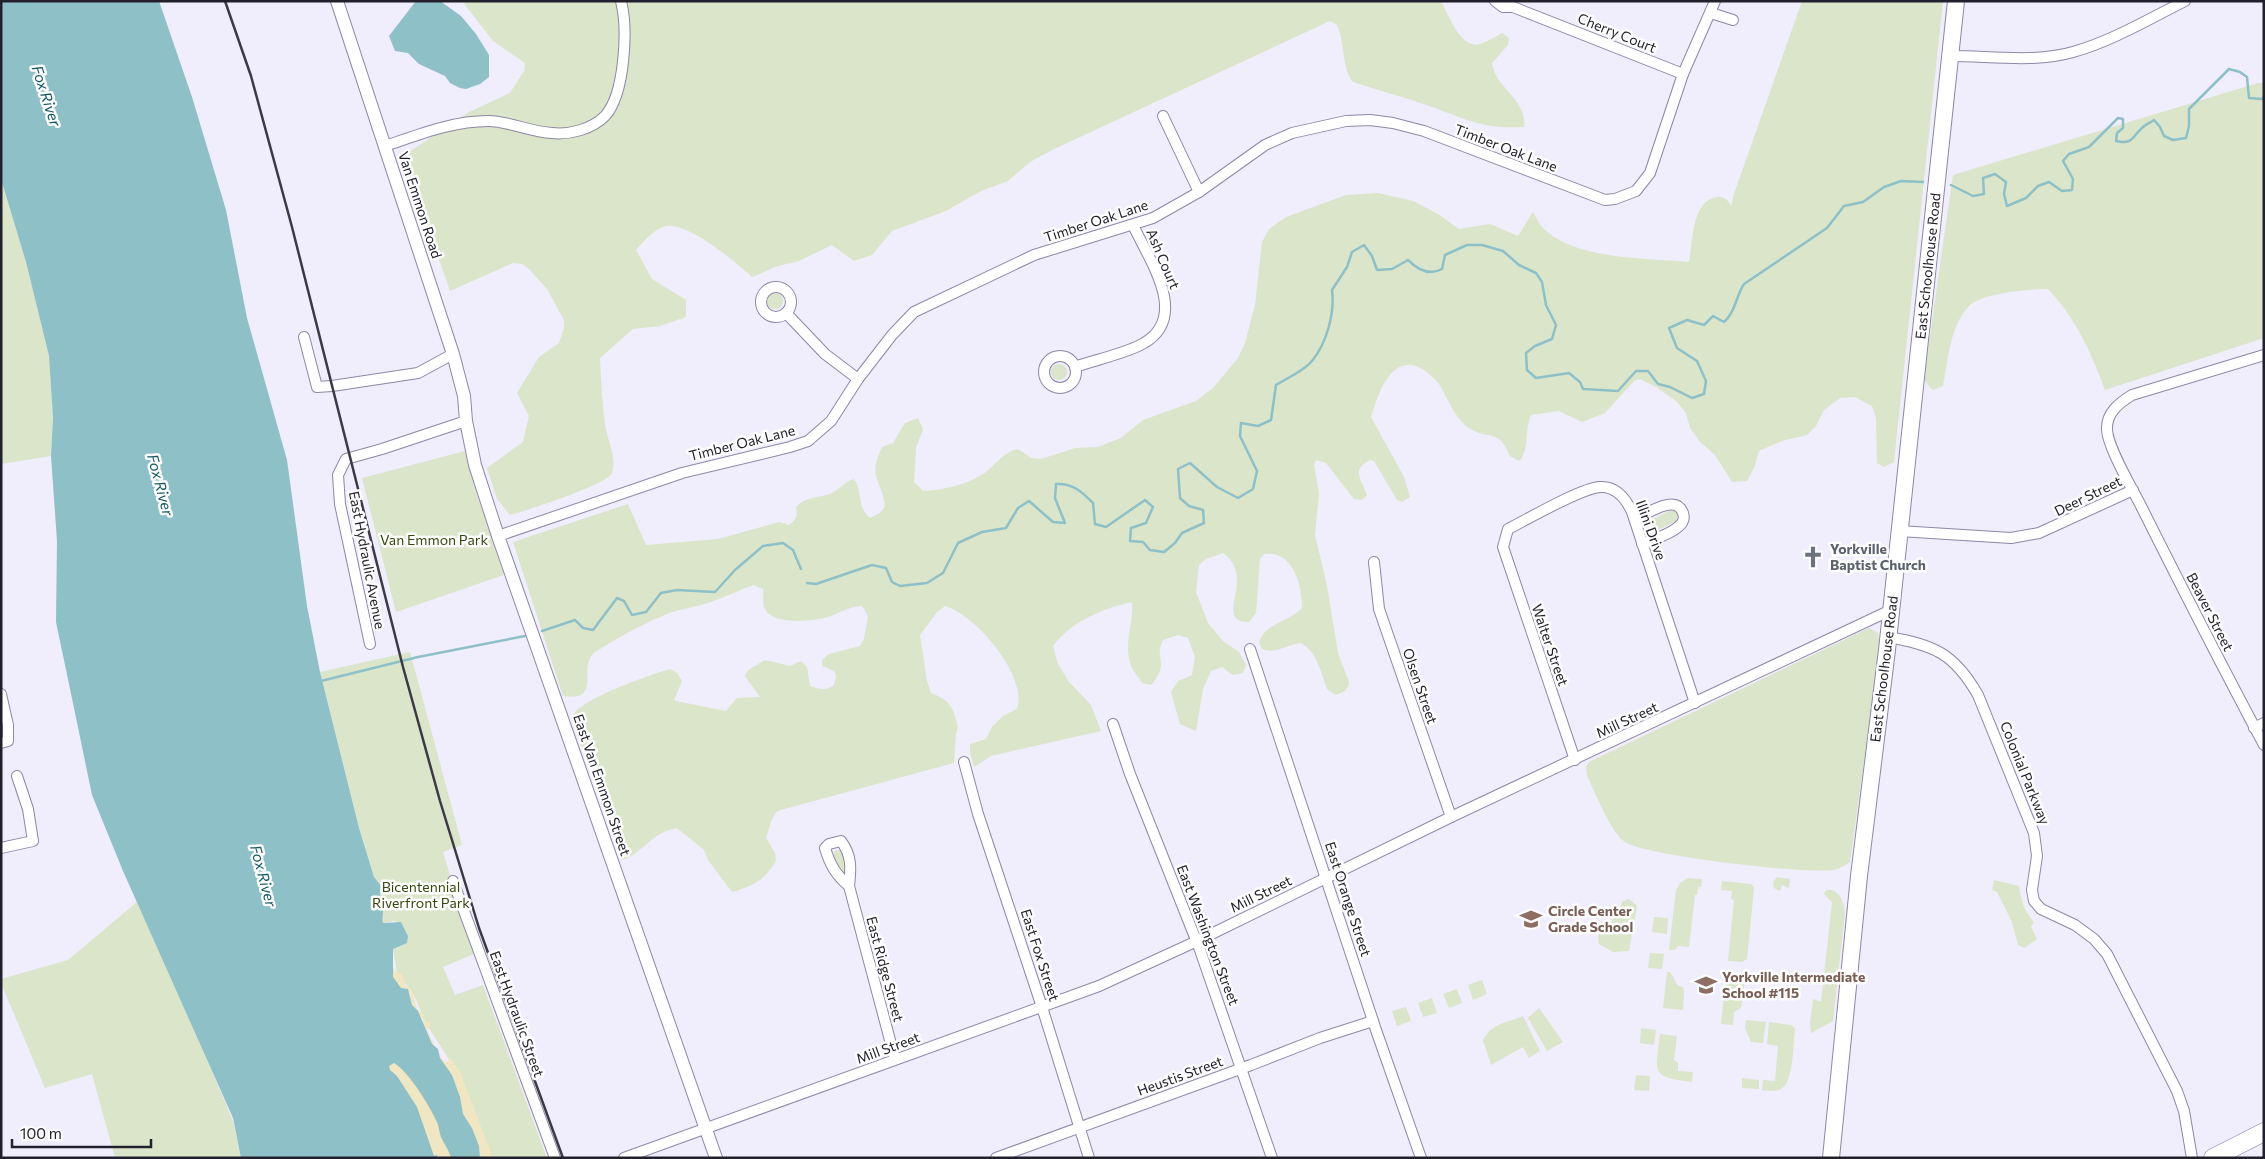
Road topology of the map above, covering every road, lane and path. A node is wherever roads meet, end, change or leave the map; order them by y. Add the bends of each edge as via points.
1 (337, 1) edge
2 (622, 1) edge
3 (1495, 1) edge
4 (1715, 1) edge
5 (1956, 1) edge
6 (2185, 1) edge
7 (1516, 4) edge
8 (1711, 13) junction
9 (1732, 20) dead end
10 (1950, 56) junction
11 (1683, 74) junction
12 (1163, 116) dead end
13 (385, 146) junction
14 (1199, 192) junction
15 (1133, 225) junction
16 (786, 313) dead end
17 (304, 337) dead end
18 (453, 354) junction
19 (2264, 355) edge
20 (1075, 367) dead end
21 (858, 379) junction
22 (466, 420) junction
23 (2133, 490) junction
24 (1635, 519) junction
25 (1900, 531) junction
26 (498, 536) junction
27 (1504, 538) joint
28 (1642, 544) junction
29 (1374, 562) dead end
30 (1891, 610) junction
31 (1888, 637) junction
32 (370, 644) dead end
33 (1250, 649) dead end
34 (1, 694) edge
35 (1695, 703) junction
36 (1113, 724) dead end
37 (2259, 725) edge
38 (1, 743) edge
39 (2264, 745) edge
40 (1575, 760) junction
41 (964, 762) dead end
42 (17, 776) dead end
43 (1451, 817) junction
44 (1, 848) edge
45 (1327, 877) junction
46 (453, 880) dead end
47 (849, 886) dead end
48 (1197, 941) junction
49 (1042, 1007) junction
50 (1373, 1021) junction
51 (895, 1060) junction
52 (1241, 1069) junction
53 (705, 1127) junction
54 (1079, 1128) junction
55 (2264, 1132) edge
56 (555, 1158) edge
57 (624, 1158) edge
58 (716, 1158) edge
59 (996, 1158) edge
60 (1089, 1158) edge
61 (1272, 1158) edge
62 (1420, 1158) edge
63 (1831, 1158) edge
64 (2192, 1158) edge
65 (2213, 1158) edge

1 - 13 street, Van Emmon Road
2 - 13 street via 625,49 618,88 605,115 588,127 552,133 490,121 462,122
3 - 7 street, Cherry Court via 1504,7
4 - 8 street, Timber Oak Lane
5 - 10 main road, East Schoolhouse Road
6 - 10 street via 2072,52 2035,57
7 - 11 street, Cherry Court
8 - 9 street
8 - 11 street, Timber Oak Lane
10 - 25 main road, East Schoolhouse Road
11 - 14 street, Timber Oak Lane via 1650,173 1636,191 1615,199 1605,200 1424,131 1370,120 1346,121 1292,133 1266,145
12 - 14 street
13 - 18 street, Van Emmon Road
14 - 15 street, Timber Oak Lane via 1157,216
15 - 20 street, Ash Court via 1165,293 1166,314 1157,334 1142,345
15 - 21 street, Timber Oak Lane via 1042,252 914,312 901,323
16 - 21 street via 825,354
17 - 18 street via 318,386 418,373
18 - 22 street, Van Emmon Road via 464,396
19 - 23 street, Deer Street via 2132,395 2119,403 2110,415 2107,430 2111,446
21 - 26 street, Timber Oak Lane via 831,421 808,441 706,465
22 - 26 street, East Van Emmon Street via 475,465
22 - 32 street, East Hydraulic Avenue via 346,459 338,475 340,504
23 - 25 street, Deer Street via 2039,533 2011,538
23 - 37 street, Beaver Street
24 - 27 street, Illini Drive via 1622,495 1600,487 1586,490 1508,529
24 - 28 street, Illini Drive
24 - 28 street via 1668,504 1676,505 1684,516 1677,528
25 - 30 main road, East Schoolhouse Road
26 - 53 street, East Van Emmon Street
27 - 40 street, Walter Street via 1503,547
28 - 35 street, Illini Drive
29 - 43 street, Olsen Street via 1379,609
30 - 31 main road, East Schoolhouse Road
30 - 35 street, Mill Street
31 - 63 main road, East Schoolhouse Road via 1859,876
31 - 64 street, Colonial Parkway via 1930,646 1966,674 1978,695 2034,833 2037,856 2032,890 2034,901 2041,909 2075,924 2108,954 2177,1091
33 - 45 street, East Orange Street
34 - 38 street via 8,741
35 - 40 street, Mill Street
36 - 48 street, East Washington Street
37 - 39 street, Beaver Street
40 - 43 street, Mill Street
41 - 49 street, East Fox Street
42 - 44 street via 28,809 33,841
43 - 45 street, Mill Street
45 - 48 street, Mill Street
45 - 50 street, East Orange Street
46 - 56 street, East Hydraulic Street
47 - 51 street, East Ridge Street
48 - 49 street, Mill Street via 1099,986
48 - 52 street, East Washington Street
49 - 51 street, Mill Street
49 - 54 street, East Fox Street
50 - 52 street, Heustis Street
50 - 62 street, East Orange Street
51 - 53 street, Mill Street
52 - 54 street, Heustis Street
52 - 61 street, East Washington Street
53 - 57 street, Mill Street
53 - 58 street, East Van Emmon Street
54 - 59 street, Heustis Street
54 - 60 street, East Fox Street
55 - 65 highway

